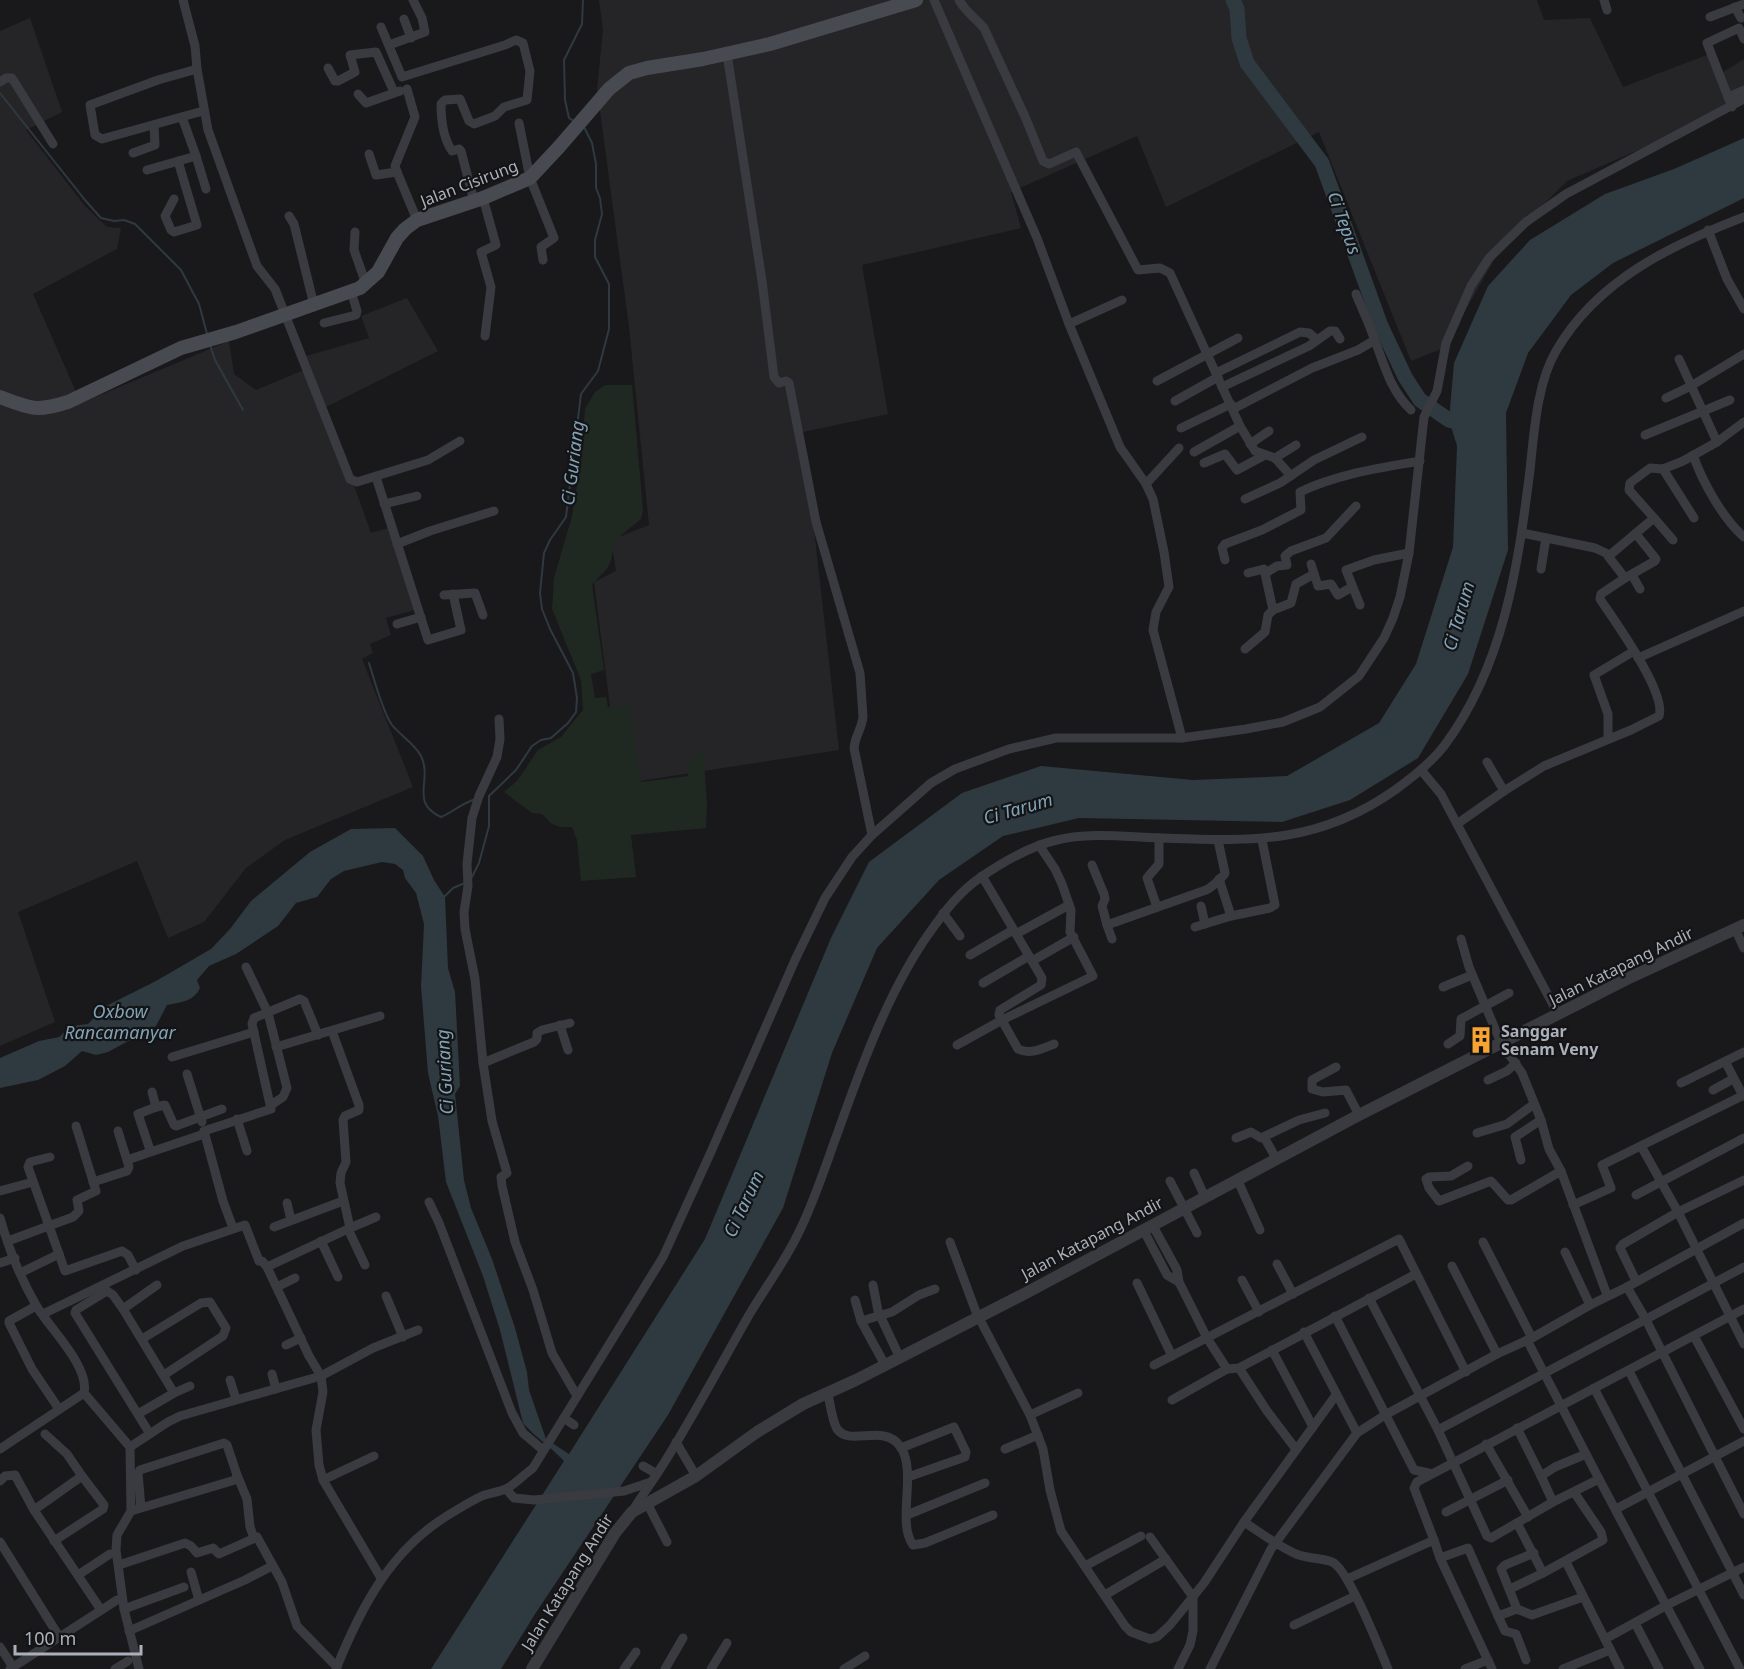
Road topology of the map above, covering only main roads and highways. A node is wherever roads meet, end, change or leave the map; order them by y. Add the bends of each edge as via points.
1 (916, 0) edge
2 (0, 398) edge

1 - 2 main road, Jalan Cisirung via 770,44 629,73 609,89 530,178 417,220 405,229 366,284 181,348 68,402 31,409

